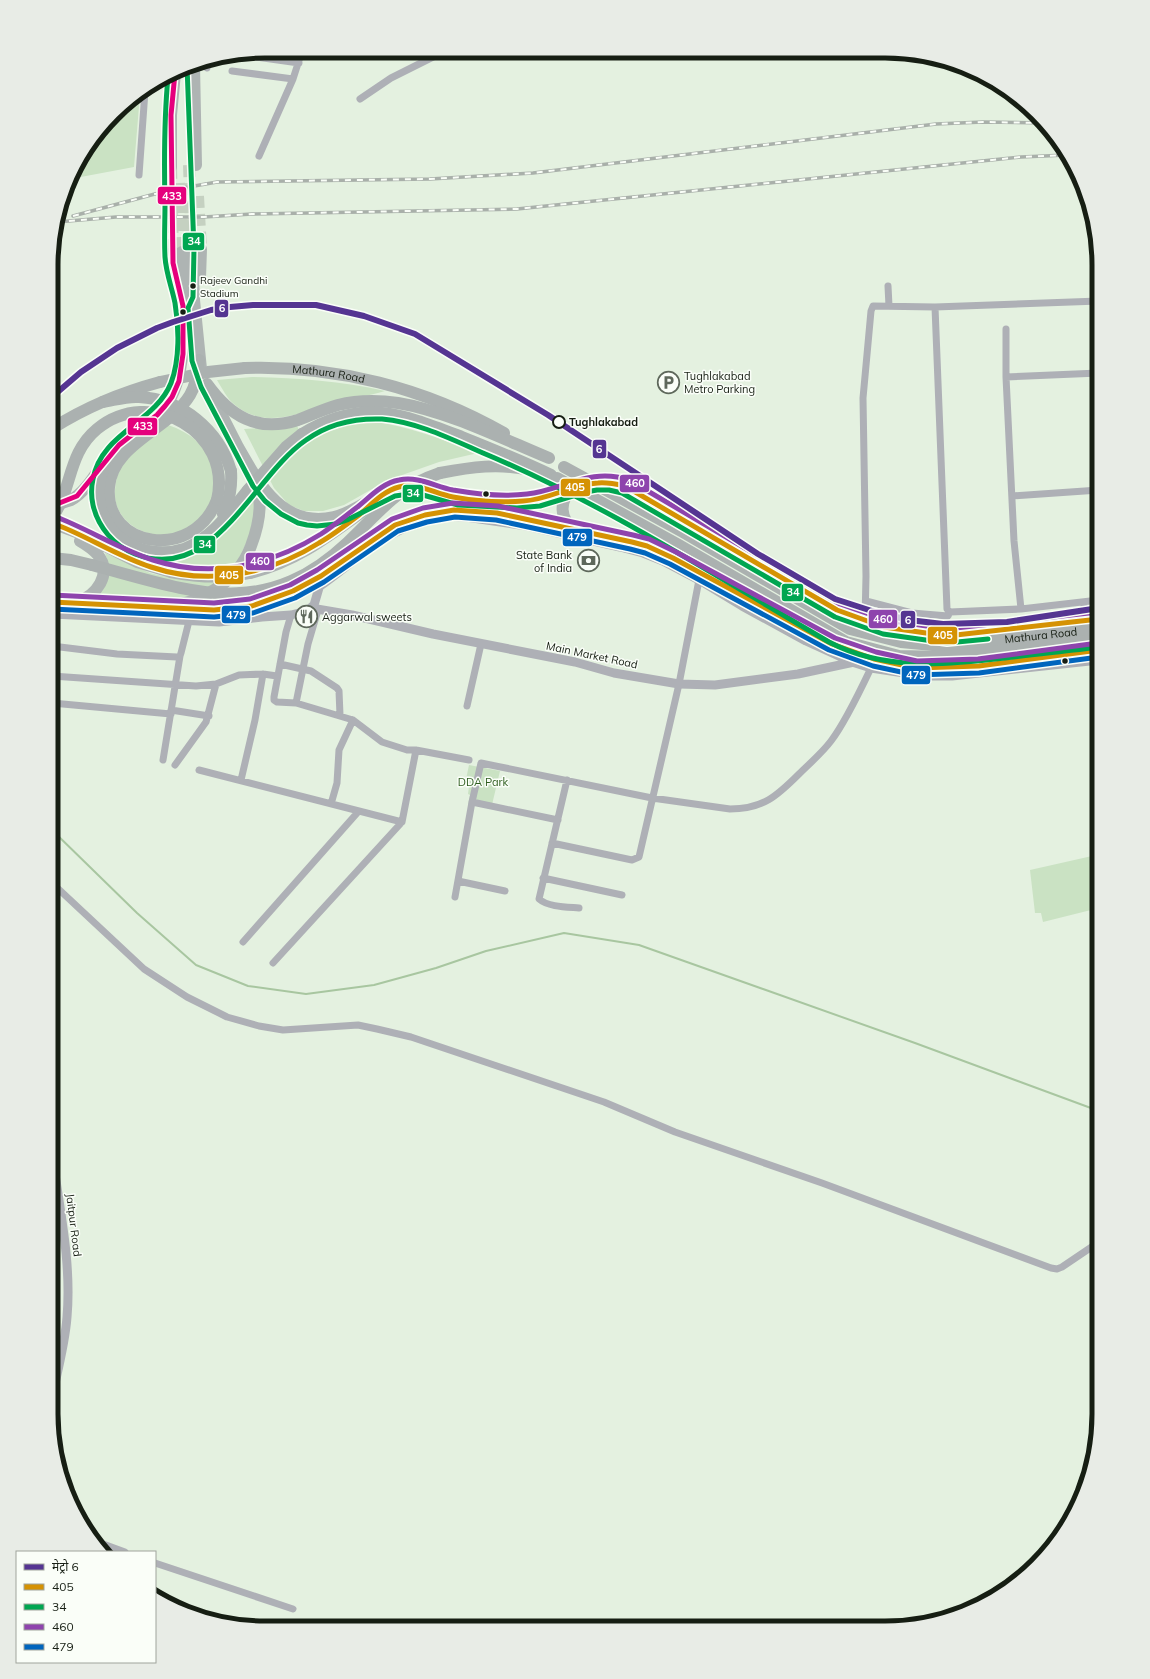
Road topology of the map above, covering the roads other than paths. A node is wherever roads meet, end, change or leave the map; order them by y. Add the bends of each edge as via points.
1 (259, 58) edge
2 (300, 58) edge
3 (431, 58) edge
4 (267, 59) joint
5 (299, 63) junction
6 (192, 71) edge
7 (232, 71) dead end
8 (175, 78) edge
9 (293, 78) junction
10 (145, 97) edge
11 (360, 98) dead end
12 (259, 156) dead end
13 (139, 175) dead end
14 (888, 286) dead end
15 (1092, 301) edge
16 (889, 306) junction
17 (189, 307) junction
18 (935, 307) junction
19 (196, 328) junction
20 (1006, 329) dead end
21 (183, 334) junction
22 (199, 360) junction
23 (1092, 373) edge
24 (1006, 377) junction
25 (206, 384) junction
26 (103, 402) junction
27 (168, 417) edge
28 (168, 417) edge
29 (168, 417) edge
30 (168, 417) edge
31 (58, 425) edge
32 (111, 453) junction
33 (549, 458) junction
34 (251, 470) junction
35 (552, 476) junction
36 (578, 486) junction
37 (1092, 490) edge
38 (382, 494) junction
39 (1012, 496) junction
40 (58, 504) edge
41 (58, 509) edge
42 (665, 510) junction
43 (58, 525) edge
44 (58, 527) edge
45 (579, 531) junction
46 (210, 533) junction
47 (647, 546) junction
48 (58, 559) edge
49 (699, 580) junction
50 (321, 581) junction
51 (866, 601) junction
52 (1092, 601) edge
53 (58, 602) edge
54 (1084, 602) junction
55 (74, 603) junction
56 (160, 608) junction
57 (315, 609) junction
58 (1021, 609) junction
59 (950, 612) junction
60 (58, 614) edge
61 (291, 615) junction
62 (865, 620) junction
63 (1092, 620) edge
64 (188, 621) junction
65 (1084, 621) junction
66 (1092, 630) edge
67 (1092, 641) edge
68 (482, 644) junction
69 (58, 647) edge
70 (1092, 653) edge
71 (180, 656) junction
72 (1084, 657) junction
73 (1092, 659) edge
74 (852, 662) junction
75 (870, 663) junction
76 (280, 664) junction
77 (302, 668) junction
78 (263, 674) junction
79 (58, 676) edge
80 (277, 676) junction
81 (216, 684) junction
82 (679, 684) junction
83 (175, 685) junction
84 (58, 703) edge
85 (296, 703) junction
86 (467, 706) dead end
87 (171, 712) junction
88 (340, 715) junction
89 (209, 716) junction
90 (353, 720) junction
91 (416, 750) junction
92 (163, 760) dead end
93 (469, 760) dead end
94 (175, 766) dead end
95 (198, 770) dead end
96 (241, 780) junction
97 (567, 780) junction
98 (652, 798) junction
99 (472, 802) junction
100 (331, 804) junction
101 (358, 812) junction
102 (558, 820) junction
103 (402, 822) junction
104 (552, 843) junction
105 (543, 878) junction
106 (458, 881) junction
107 (58, 889) edge
108 (505, 891) dead end
109 (622, 895) dead end
110 (455, 898) dead end
111 (579, 908) dead end
112 (243, 942) dead end
113 (273, 963) dead end
114 (58, 1200) edge
115 (58, 1240) edge
116 (1092, 1247) edge
117 (58, 1338) edge
118 (58, 1365) edge
119 (104, 1544) edge
120 (122, 1551) edge
121 (156, 1563) edge
122 (293, 1610) dead end

1 - 4 street
2 - 5 street
3 - 11 street via 391,78
4 - 5 street
5 - 9 street
6 - 8 main road via 184,166
7 - 9 street
9 - 12 street
10 - 13 street
14 - 16 street
15 - 18 street
16 - 18 street
16 - 51 street via 876,305 871,311 863,398
17 - 17 main road via 200,299 187,252
17 - 19 main road
17 - 21 main road
18 - 59 street via 947,609
19 - 21 main road
19 - 22 main road
20 - 24 street
21 - 32 main road via 179,381 172,397 157,415
22 - 25 main road
22 - 27 highway, bridge via 193,388 185,402
23 - 24 street
24 - 39 street
25 - 33 highway via 225,406 254,422 280,424 339,405 384,401 400,403 453,419
25 - 34 main road
26 - 31 highway, Mathura Road
26 - 33 highway, Mathura Road, bridge via 135,388 187,375 268,367 307,369 369,379 429,397 485,422
26 - 46 highway, bridge via 129,397 160,401 190,414 212,433 228,460 231,479 228,502
28 - 29 highway, bridge via 124,453 111,476 109,494 113,511 121,523 130,531 154,540 172,540 189,534 203,524 209,518 220,490 219,469 212,451 183,423
30 - 41 highway, bridge via 141,411 124,414 98,428 77,453
32 - 40 main road via 77,496
32 - 46 highway via 101,471 98,500 109,525 127,543 142,549 175,551 189,547
33 - 66 highway, Mathura Road, bridge via 850,628 901,642 943,646
34 - 38 main road, Mathura Road via 264,490 278,504 292,513 309,518 335,517
34 - 56 main road via 257,484 260,509 254,539 246,558 231,577 215,591 184,604
35 - 46 highway, bridge via 416,419 373,412 348,414 314,426 294,441
35 - 48 highway, Mathura Road, bridge via 495,465 458,469 431,476 388,501 347,543 311,571 287,583 254,592 226,594 198,591
35 - 67 highway, Mathura Road, bridge via 677,544 846,642 899,656 945,657
36 - 38 main road, Mathura Road via 546,498 525,501 452,497 415,486 401,486
36 - 42 main road, Mathura Road via 602,482 619,484
36 - 45 main road via 567,495 562,509 566,522
37 - 39 street
38 - 43 main road, bridge via 366,509 298,556 277,566 225,577 171,572 137,562
39 - 58 street
42 - 47 main road
42 - 62 main road, Mathura Road via 837,610
44 - 55 main road via 93,550 103,565 98,589 89,597
45 - 47 main road, Mathura Road
45 - 50 main road, Mathura Road via 483,511 439,512 396,525 382,533
47 - 75 main road, Mathura Road
49 - 50 street via 663,561 620,546 527,526 446,516 431,518 397,532
49 - 74 street via 806,641
49 - 82 street
50 - 56 main road, Mathura Road via 252,606 214,610
50 - 57 street
51 - 59 street via 912,613 948,616
51 - 62 street
52 - 54 street
53 - 55 main road
54 - 58 street
54 - 65 street
55 - 56 main road
57 - 61 street
57 - 68 street, Main Market Road
57 - 77 street
58 - 59 street
60 - 64 street
61 - 64 street via 219,622
61 - 76 street
62 - 65 main road, Mathura Road via 884,627 947,636
63 - 65 main road, Mathura Road
64 - 71 street
65 - 72 main road
68 - 82 street, Main Market Road via 575,662 614,673
68 - 86 street
69 - 71 street via 117,654
70 - 72 main road, Mathura Road
71 - 83 street
72 - 73 street
72 - 75 main road, Mathura Road via 979,666 916,668
74 - 75 street, Main Market Road
74 - 82 street, Main Market Road via 798,674 715,685
75 - 98 street via 831,742 774,797 740,809
76 - 77 street
76 - 80 street
77 - 85 street
77 - 88 street via 326,679 339,690
78 - 80 street
78 - 81 street via 239,674
78 - 96 street
79 - 83 street
80 - 85 street via 274,700
81 - 83 street
81 - 89 street
82 - 98 street
83 - 87 street
84 - 87 street
85 - 88 street
87 - 89 street
87 - 92 street
88 - 90 street
89 - 94 street
90 - 91 street via 382,742 407,750
90 - 100 street via 339,750 337,783
91 - 93 street
91 - 103 street
95 - 96 street
96 - 100 street
97 - 98 street
97 - 99 street via 481,763
97 - 102 street
98 - 104 street via 641,853 636,859
99 - 102 street
99 - 106 street
100 - 101 street
101 - 103 street
101 - 112 street
102 - 104 street
103 - 113 street
104 - 105 street
105 - 109 street
105 - 111 street via 538,898 540,901
106 - 108 street
106 - 110 street
107 - 116 street via 144,969 187,997 227,1017 283,1030 358,1026 411,1037 604,1102 675,1132 822,1183 1051,1268 1062,1267
114 - 118 street, Jaitpur Road via 66,1262 68,1309
115 - 117 street, Jaitpur Road via 62,1319
119 - 120 street
121 - 122 street

